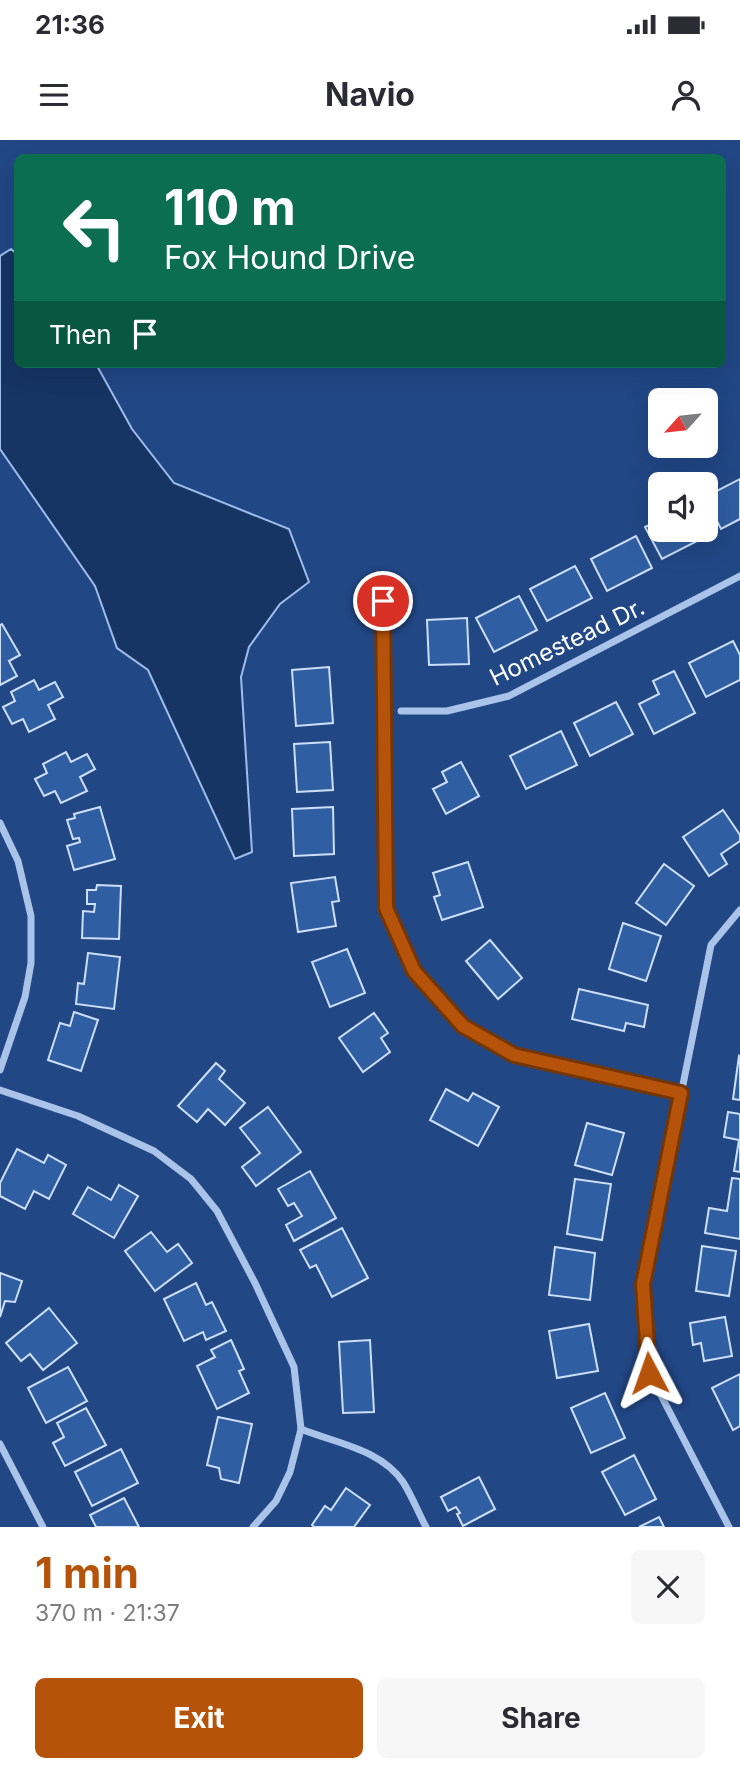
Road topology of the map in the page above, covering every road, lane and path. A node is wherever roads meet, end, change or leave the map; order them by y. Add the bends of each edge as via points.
1 (740, 576) edge
2 (383, 601) dead end
3 (401, 711) dead end
4 (0, 823) edge
5 (740, 910) edge
6 (0, 1070) edge
7 (0, 1090) edge
8 (681, 1093) junction
9 (301, 1429) junction
10 (0, 1444) edge
11 (43, 1527) edge
12 (253, 1527) edge
13 (426, 1527) edge
14 (729, 1527) edge

1 - 3 street, Homestead Dr. via 509,696 447,711
2 - 8 street via 386,908 414,971 463,1026 514,1055
4 - 6 street via 18,861 32,916 25,997
5 - 8 street via 711,945
7 - 9 street via 78,1116 154,1151 191,1179 217,1211 294,1367
8 - 14 street via 643,1284 649,1373
9 - 12 street via 290,1472 276,1501
9 - 13 street via 378,1458 402,1480
10 - 11 street

